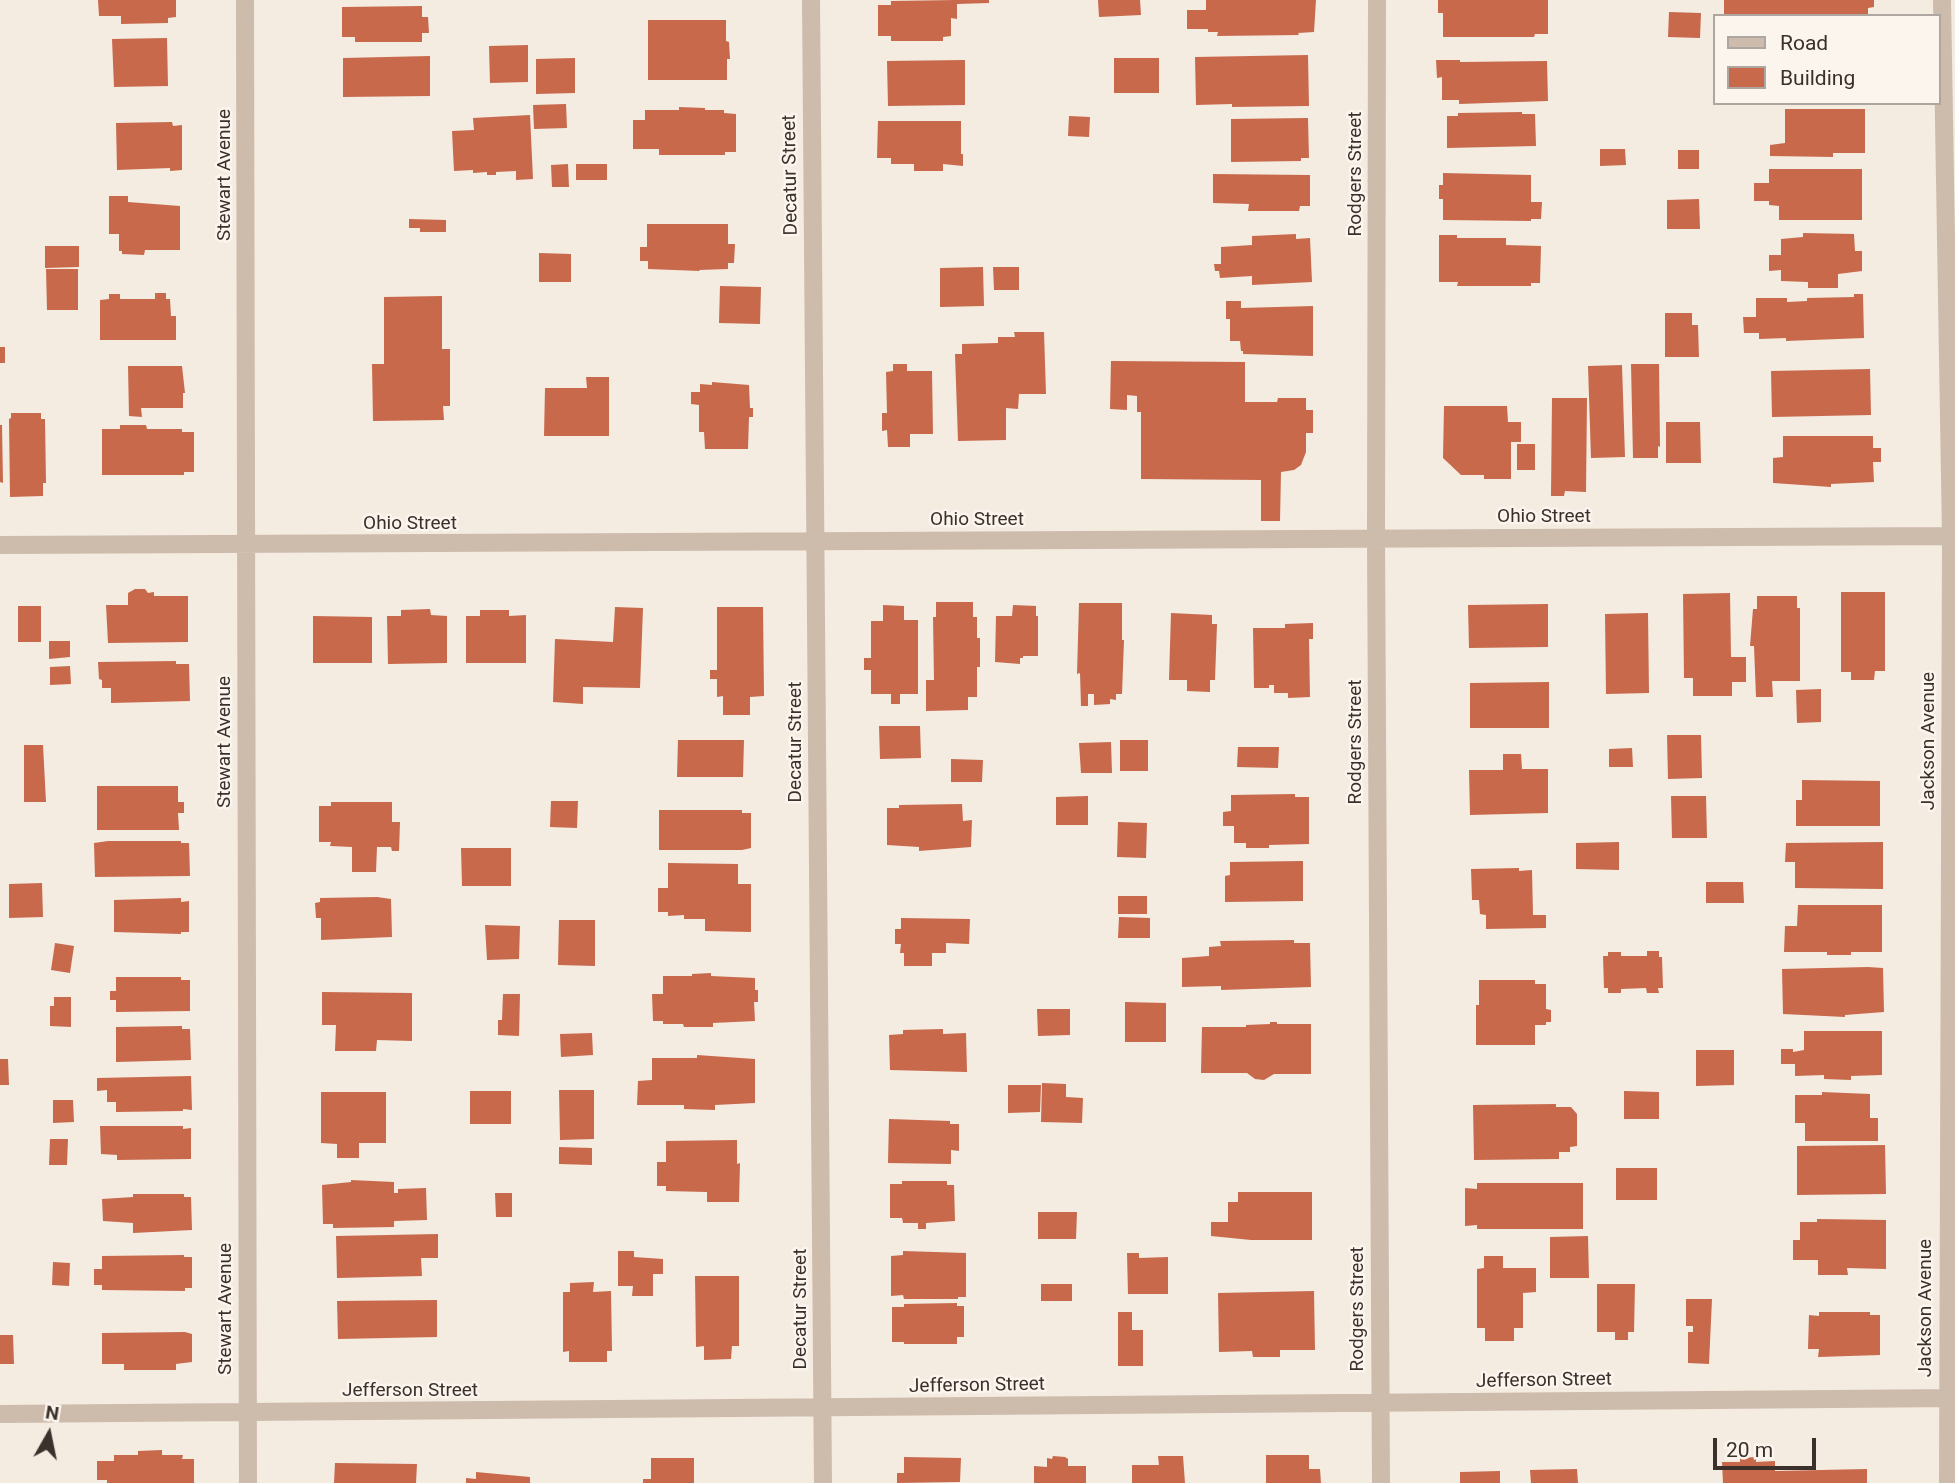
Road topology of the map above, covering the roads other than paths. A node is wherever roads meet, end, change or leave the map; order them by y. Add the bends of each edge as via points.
1 (245, 0) edge
2 (811, 0) edge
3 (1377, 0) edge
4 (1942, 0) edge
5 (1953, 536) edge
6 (1376, 538) junction
7 (816, 542) junction
8 (0, 545) edge
9 (246, 546) junction
10 (1951, 1398) edge
11 (1380, 1403) junction
12 (822, 1409) junction
13 (247, 1413) junction
14 (0, 1414) edge
15 (248, 1483) edge
16 (823, 1483) edge
17 (1381, 1483) edge
18 (1948, 1483) edge

1 - 9 street, Stewart Avenue
2 - 7 street, Decatur Street
3 - 6 street, Rodgers Street
4 - 5 street, Jackson Avenue
5 - 6 street, Ohio Street
5 - 10 street, Jackson Avenue
6 - 7 street, Ohio Street
6 - 11 street, Rodgers Street
7 - 9 street, Ohio Street
7 - 12 street, Decatur Street
8 - 9 street, Ohio Street
9 - 13 street, Stewart Avenue
10 - 11 street, Jefferson Street
10 - 18 street, Jackson Avenue
11 - 12 street, Jefferson Street
11 - 17 street, Rodgers Street
12 - 13 street, Jefferson Street
12 - 16 street, Decatur Street
13 - 14 street, Jefferson Street
13 - 15 street, Stewart Avenue

